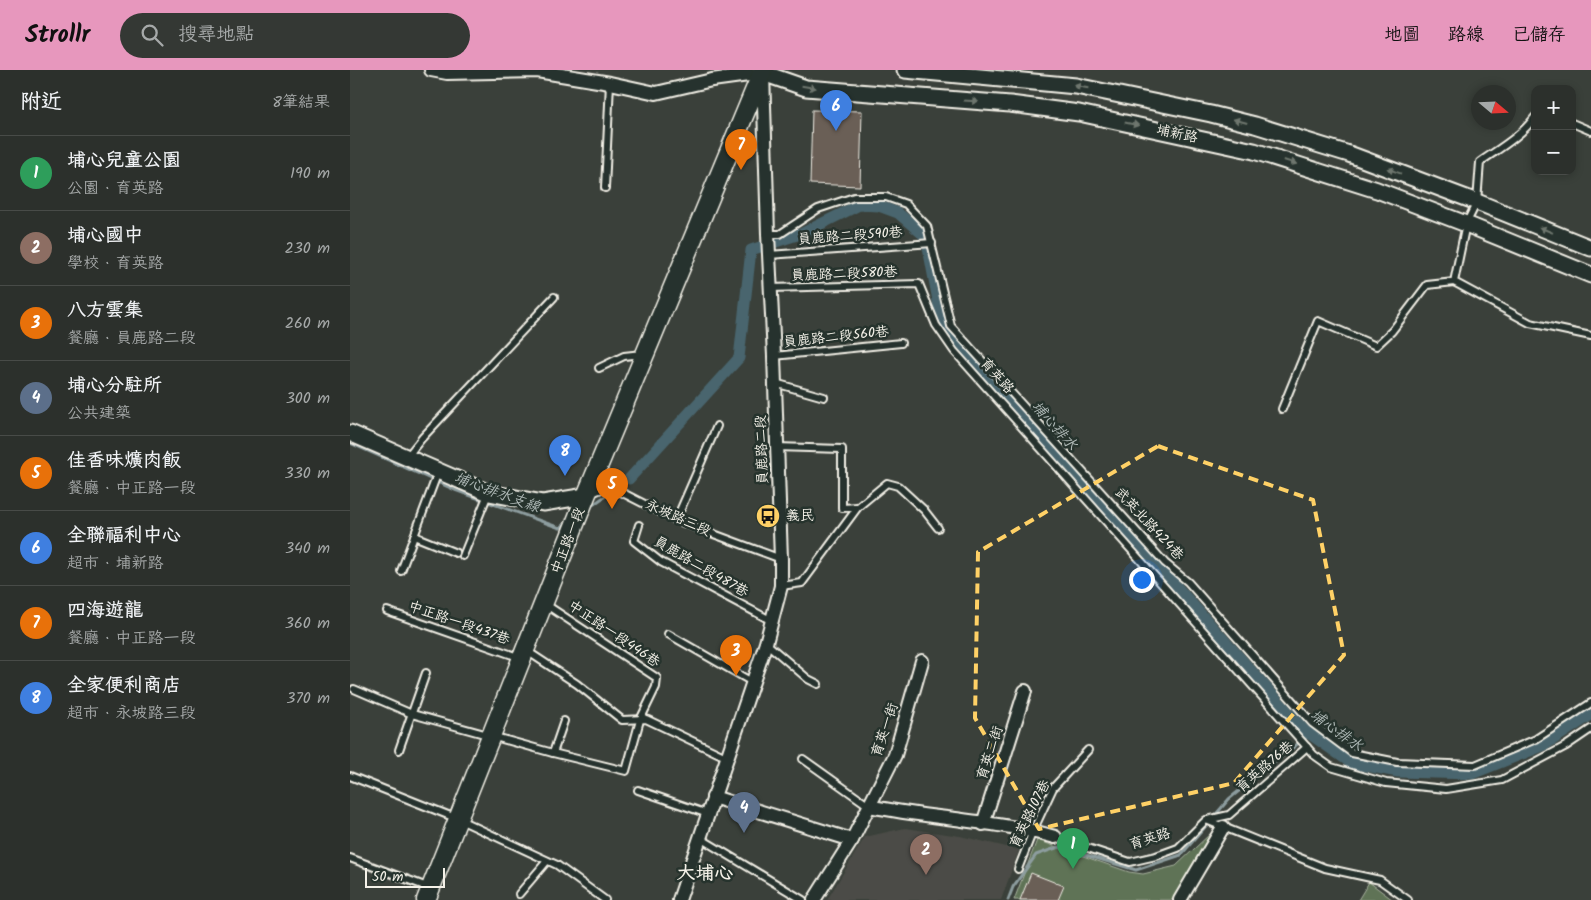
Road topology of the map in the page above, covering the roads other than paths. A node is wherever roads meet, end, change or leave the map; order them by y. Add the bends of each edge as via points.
1 (431, 70) edge
2 (782, 70) edge
3 (905, 70) edge
4 (764, 71) edge
5 (610, 83) junction
6 (1531, 122) edge
7 (1576, 125) edge
8 (1591, 131) edge
9 (605, 188) dead end
10 (1477, 202) junction
11 (1466, 224) junction
12 (768, 234) junction
13 (932, 243) junction
14 (1591, 248) edge
15 (769, 254) junction
16 (1591, 275) edge
17 (1454, 282) junction
18 (920, 284) joint
19 (770, 288) junction
20 (554, 296) dead end
21 (1591, 336) edge
22 (901, 342) dead end
23 (644, 354) junction
24 (774, 356) junction
25 (599, 368) dead end
26 (775, 383) junction
27 (824, 397) dead end
28 (1282, 410) dead end
29 (717, 426) dead end
30 (350, 433) edge
31 (776, 447) junction
32 (406, 458) junction
33 (438, 472) junction
34 (489, 493) junction
35 (586, 496) junction
36 (858, 507) junction
37 (676, 520) junction
38 (639, 524) dead end
39 (938, 528) dead end
40 (414, 536) junction
41 (781, 559) junction
42 (400, 570) dead end
43 (781, 586) junction
44 (544, 603) junction
45 (388, 611) dead end
46 (772, 621) junction
47 (668, 634) dead end
48 (766, 642) junction
49 (524, 654) junction
50 (922, 661) dead end
51 (426, 673) dead end
52 (752, 682) junction
53 (818, 684) dead end
54 (354, 689) dead end
55 (1025, 691) dead end
56 (1591, 703) edge
57 (412, 714) junction
58 (640, 720) junction
59 (564, 721) dead end
60 (1591, 729) edge
61 (491, 736) junction
62 (1307, 747) junction
63 (399, 750) dead end
64 (1088, 750) dead end
65 (553, 753) junction
66 (726, 758) junction
67 (804, 759) dead end
68 (350, 776) edge
69 (638, 790) dead end
70 (713, 798) junction
71 (869, 806) junction
72 (708, 814) junction
73 (458, 819) junction
74 (1206, 820) junction
75 (983, 824) junction
76 (1223, 827) junction
77 (1033, 831) junction
78 (1055, 837) joint
79 (700, 838) junction
80 (852, 840) junction
81 (350, 858) edge
82 (547, 861) junction
83 (1018, 869) dead end
84 (428, 894) edge
85 (519, 894) dead end
86 (605, 900) edge
87 (679, 900) edge
88 (803, 900) edge
89 (814, 900) edge
90 (1180, 900) edge
91 (1408, 900) edge

1 - 5 street via 447,73 537,71
2 - 4 street
10 -> 3 street, 埔新路 via 1350,154 1211,114 1076,86
4 - 5 street via 656,93
4 -> 11 street, 埔新路 via 806,88 1010,104 1079,113 1161,130 1254,151 1377,190
4 - 12 street, 員鹿路二段
4 - 23 main road, 中正路一段
5 - 9 lane
6 - 10 lane via 1510,142 1480,162
7 - 8 lane
10 - 11 lane
14 -> 10 street, 埔新路
11 - 16 street, 埔新路
11 - 17 lane
12 - 13 lane, 武英北路424巷 via 780,234 818,209 854,197 886,197 906,204 927,226
12 - 15 street, 員鹿路二段
13 - 15 lane, 員鹿路二段590巷
13 - 56 lane, 武英北路424巷 via 951,326 1166,563 1188,582 1312,723 1352,753 1396,762 1475,765 1536,739
15 - 19 street, 員鹿路二段
17 - 21 lane via 1530,323
17 - 28 lane via 1427,285 1392,331 1376,346 1318,321
18 - 19 lane, 員鹿路二段580巷
18 - 62 lane, 育英路 via 936,326 954,351
19 - 24 street, 員鹿路二段
20 - 32 lane
22 - 24 lane, 員鹿路二段560巷
23 - 25 lane via 624,356
23 - 35 main road, 中正路一段
24 - 26 street, 員鹿路二段
26 - 27 lane
26 - 31 street, 員鹿路二段
29 - 37 lane
30 - 32 street, 永坡路三段
31 - 36 lane via 842,449 842,508
31 - 41 street, 員鹿路二段
32 - 33 street, 永坡路三段
33 - 34 street, 永坡路三段
33 - 40 lane
34 - 35 street, 永坡路三段 via 543,503
34 - 40 lane via 460,555
35 - 37 lane, 永坡路三段 via 608,486
35 - 44 main road, 中正路一段
36 - 39 lane via 887,483 898,486
36 - 43 lane via 802,583
37 - 41 lane, 永坡路三段
38 - 46 lane, 員鹿路二段487巷 via 634,541 661,562
40 - 42 lane
41 - 43 street, 員鹿路二段
43 - 46 street, 員鹿路二段
44 - 49 main road, 中正路一段
44 - 58 lane, 中正路一段446巷 via 657,678
45 - 49 lane, 中正路一段437巷
46 - 48 street, 員鹿路二段
47 - 52 lane
48 - 52 street, 員鹿路二段
48 - 53 lane
49 - 58 lane, 中正路一段437巷 via 576,684 622,720
49 - 61 main road, 中正路一段
50 - 71 street, 育英一街 via 895,755
51 - 57 lane
52 - 66 street, 員鹿路二段
54 - 57 lane
55 - 75 street, 育英二街
57 - 61 lane
57 - 63 lane
58 - 65 lane via 626,771
58 - 66 lane, 中正路一段437巷 via 646,719
59 - 65 lane
60 - 62 lane, 育英路76巷 via 1502,780 1446,789 1386,783 1331,767
61 - 65 lane
61 - 73 main road, 中正路一段
62 - 74 lane, 育英路76巷 via 1229,815
64 - 77 lane, 育英路107巷 via 1053,788
66 - 70 street, 員鹿路二段
67 - 71 lane
68 - 73 lane
69 - 72 lane
70 - 72 street, 員鹿路二段
70 - 80 street
71 - 75 street, 育英路
71 - 80 street
72 - 79 street, 員鹿路二段
73 - 82 lane
73 - 84 main road, 中正路一段
74 - 76 lane
74 - 78 lane, 育英路 via 1178,848 1130,862
75 - 77 street, 育英路
76 - 90 street
76 - 91 lane via 1325,868 1380,880
77 - 78 street, 育英路
77 - 83 lane, 育英路107巷
79 - 87 street, 員鹿路二段
79 - 88 lane
80 - 89 street
81 - 84 lane
82 - 85 lane
82 - 86 lane

